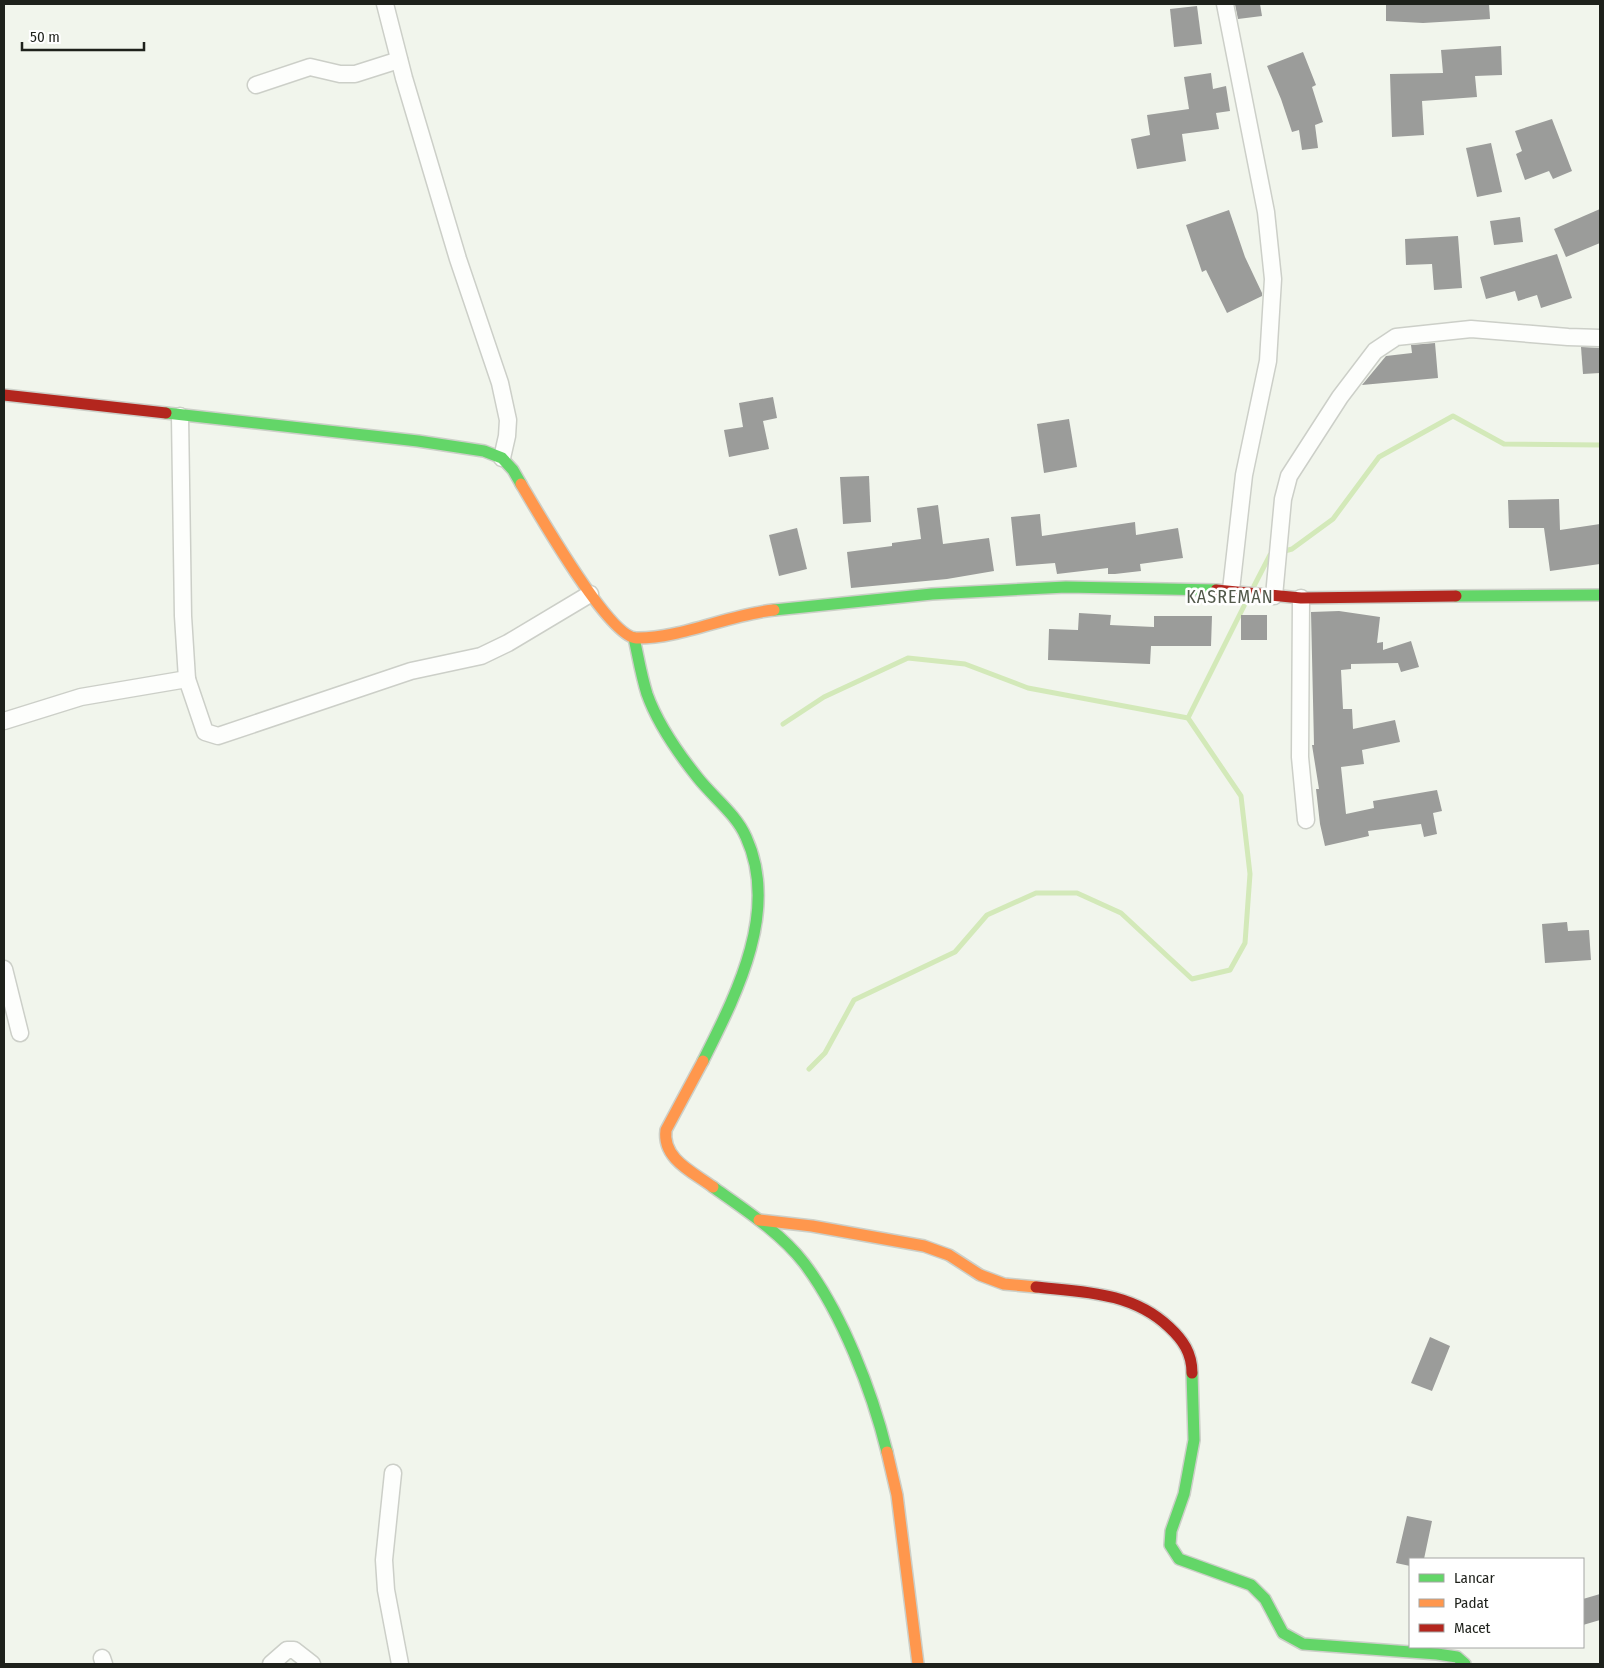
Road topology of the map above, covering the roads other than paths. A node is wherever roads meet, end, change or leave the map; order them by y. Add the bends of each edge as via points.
1 (386, 4) edge
2 (1225, 4) edge
3 (399, 60) junction
4 (256, 85) dead end
5 (1600, 338) edge
6 (4, 395) edge
7 (180, 416) junction
8 (502, 458) junction
9 (1238, 591) junction
10 (590, 594) junction
11 (1269, 595) junction
12 (1600, 595) edge
13 (1300, 598) junction
14 (634, 638) junction
15 (187, 679) junction
16 (4, 721) edge
17 (1306, 820) dead end
18 (4, 969) edge
19 (20, 1033) dead end
20 (759, 1220) junction
21 (393, 1473) dead end
22 (271, 1664) edge
23 (312, 1664) edge
24 (400, 1664) edge
25 (918, 1664) edge
26 (1465, 1664) edge

1 - 3 street
2 - 9 street via 1266,212 1273,279 1268,361 1244,475
3 - 4 street via 355,74 310,67
3 - 8 street via 458,259 500,383 508,420
5 - 11 street via 1471,329 1396,337 1376,351 1346,389 1289,476 1282,499 1277,564
6 - 7 street
7 - 8 street via 418,441 484,451
7 - 15 street via 182,616
8 - 10 street via 513,470 556,544
9 - 11 street
9 - 14 street via 1066,587 932,594 753,612 659,636
10 - 14 street via 625,633
10 - 15 street via 482,656 412,671 218,736 205,732
11 - 13 street
12 - 13 street
13 - 17 street via 1300,757
14 - 20 street via 650,701 671,741 745,835 759,881 758,906 747,961 714,1041 666,1130 666,1150
15 - 16 street via 82,697
18 - 19 street
20 - 25 street via 803,1262 828,1298 853,1350 884,1440 897,1495
20 - 26 street via 924,1246 949,1255 980,1275 1004,1284 1099,1293 1124,1299 1154,1313 1183,1340 1192,1365 1194,1440 1170,1545 1179,1559 1250,1585 1265,1599 1283,1633 1303,1644 1437,1654 1457,1657
21 - 24 street via 384,1560 387,1597
22 - 23 street via 286,1650 294,1650

